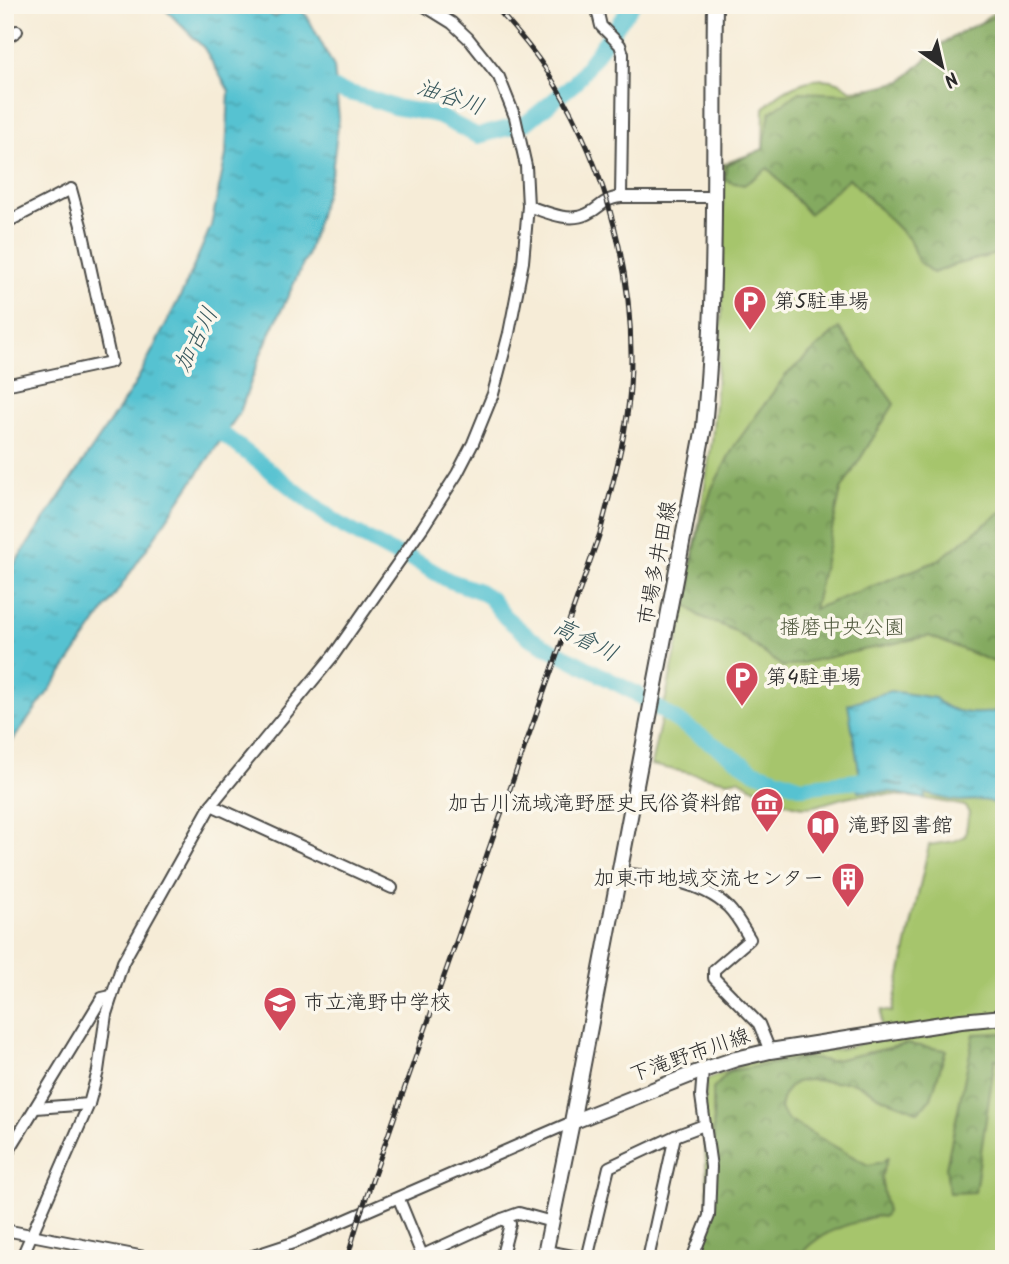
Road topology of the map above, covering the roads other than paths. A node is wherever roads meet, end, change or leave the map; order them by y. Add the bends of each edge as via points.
1 (423, 5) edge
2 (596, 5) edge
3 (715, 5) edge
4 (17, 31) dead end
5 (5, 39) edge
6 (621, 197) junction
7 (714, 197) junction
8 (528, 206) junction
9 (5, 223) edge
10 (5, 386) edge
11 (211, 805) junction
12 (619, 873) junction
13 (392, 888) dead end
14 (111, 996) junction
15 (1004, 1017) edge
16 (769, 1051) junction
17 (703, 1070) junction
18 (89, 1104) junction
19 (36, 1108) junction
20 (572, 1122) junction
21 (704, 1125) junction
22 (675, 1136) junction
23 (5, 1157) edge
24 (399, 1199) junction
25 (502, 1219) junction
26 (552, 1222) junction
27 (5, 1230) edge
28 (32, 1235) junction
29 (284, 1247) junction
30 (95, 1253) edge
31 (545, 1255) edge
32 (419, 1258) edge
33 (21, 1259) edge
34 (155, 1259) edge
35 (244, 1259) edge
36 (287, 1259) edge
37 (500, 1259) edge
38 (588, 1259) edge
39 (648, 1259) edge
40 (692, 1259) edge

1 - 8 street via 452,23 499,77 520,131
2 - 6 street via 604,31 623,54
3 - 7 main road, 市場多井田線
4 - 5 street
6 - 7 street
6 - 8 street via 606,199 585,216 566,218
7 - 12 main road, 市場多井田線 via 711,361 704,427
8 - 11 street via 509,333 496,382 457,474 333,656
9 - 10 street via 71,189 111,362
11 - 13 street
11 - 14 street via 123,962
12 - 16 street via 681,883 727,906 750,939 714,970 714,978 759,1024
12 - 20 main road, 市場多井田線
14 - 18 street
14 - 19 street via 102,998
15 - 16 main road, 下滝野市川線
16 - 17 main road, 下滝野市川線
17 - 20 main road, 下滝野市川線
17 - 21 street
18 - 19 street
18 - 28 street
19 - 23 street
20 - 24 street
20 - 26 main road
21 - 22 street
21 - 40 street via 711,1167 709,1216
22 - 38 street via 609,1167
22 - 39 street
24 - 29 street
24 - 32 street
25 - 26 street via 519,1213
25 - 32 street
25 - 37 street via 510,1224
26 - 31 main road
27 - 28 street
28 - 30 street
28 - 33 street
29 - 35 street
29 - 36 street
30 - 34 street
31 - 38 street

